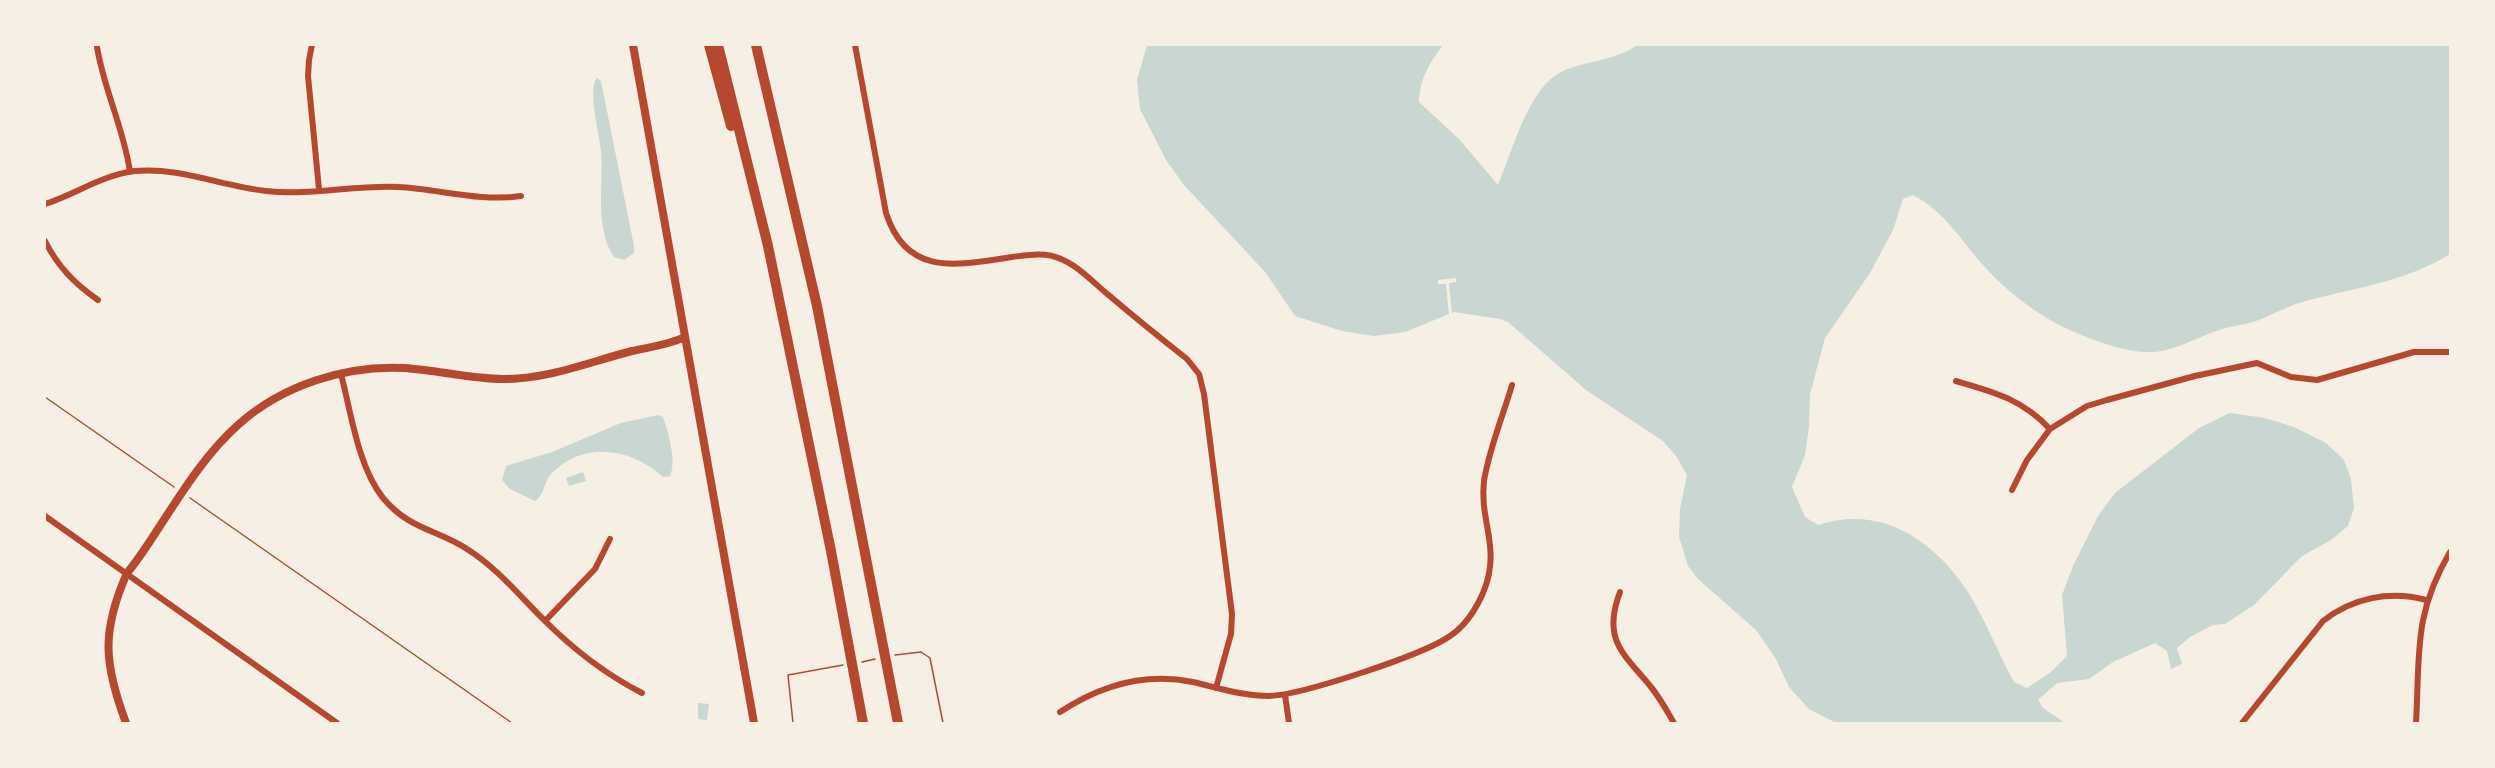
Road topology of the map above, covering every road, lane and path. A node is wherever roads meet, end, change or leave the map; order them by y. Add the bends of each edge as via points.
1 (312, 45) edge
2 (633, 45) edge
3 (709, 45) edge
4 (718, 45) edge
5 (756, 45) edge
6 (855, 45) edge
7 (97, 48) dead end
8 (130, 172) junction
9 (319, 189) junction
10 (521, 196) dead end
11 (45, 204) edge
12 (45, 242) edge
13 (768, 246) junction
14 (98, 300) dead end
15 (685, 338) junction
16 (2450, 352) edge
17 (341, 374) junction
18 (1956, 381) dead end
19 (1512, 385) dead end
20 (45, 397) edge
21 (2050, 429) junction
22 (2012, 490) dead end
23 (182, 493) junction
24 (45, 516) edge
25 (610, 539) dead end
26 (2450, 552) edge
27 (127, 573) junction
28 (1620, 592) dead end
29 (2426, 600) junction
30 (545, 621) junction
31 (892, 656) dead end
32 (881, 658) dead end
33 (859, 662) dead end
34 (848, 664) dead end
35 (1216, 688) junction
36 (642, 693) dead end
37 (1286, 695) junction
38 (1060, 712) dead end
39 (126, 723) edge
40 (337, 723) edge
41 (512, 723) edge
42 (754, 723) edge
43 (793, 723) edge
44 (862, 723) edge
45 (900, 723) edge
46 (943, 723) edge
47 (1289, 723) edge
48 (1674, 723) edge
49 (2242, 723) edge
50 (2416, 723) edge

1 - 9 street via 308,76
2 - 15 street
3 - 13 highway
4 - 13 highway
5 - 45 highway via 817,306
6 - 35 street via 886,213 894,232 908,249 926,260 947,265 1040,254 1066,261 1187,359 1199,374 1232,614 1231,634
7 - 8 street
8 - 9 street via 162,170 265,191
8 - 11 street
9 - 10 street via 399,187 491,198
12 - 14 street via 66,273
13 - 44 highway
15 - 17 street via 536,377 474,378 405,368
15 - 42 street
16 - 21 street via 2414,352 2317,380 2291,377 2256,363 2087,406
17 - 23 street via 288,393 240,423 207,458
17 - 30 street via 364,459 382,497 413,524 484,560
18 - 21 street via 2021,404
19 - 37 street via 1484,481 1491,566 1484,592 1469,617 1450,636 1435,644
20 - 23 path
21 - 22 street via 2027,460
23 - 27 street
23 - 41 path
24 - 27 street
25 - 30 street via 595,569
26 - 29 street
27 - 39 street via 114,607 108,651 109,673
27 - 40 street
28 - 48 street via 1614,616 1617,642
29 - 49 street via 2372,598 2336,611 2323,621
29 - 50 street via 2419,635
30 - 36 street via 586,656
31 - 46 path via 915,651 930,658
32 - 33 path
34 - 43 path via 788,675
35 - 37 street via 1243,695
35 - 38 street via 1169,679 1132,680 1089,694
37 - 47 street

